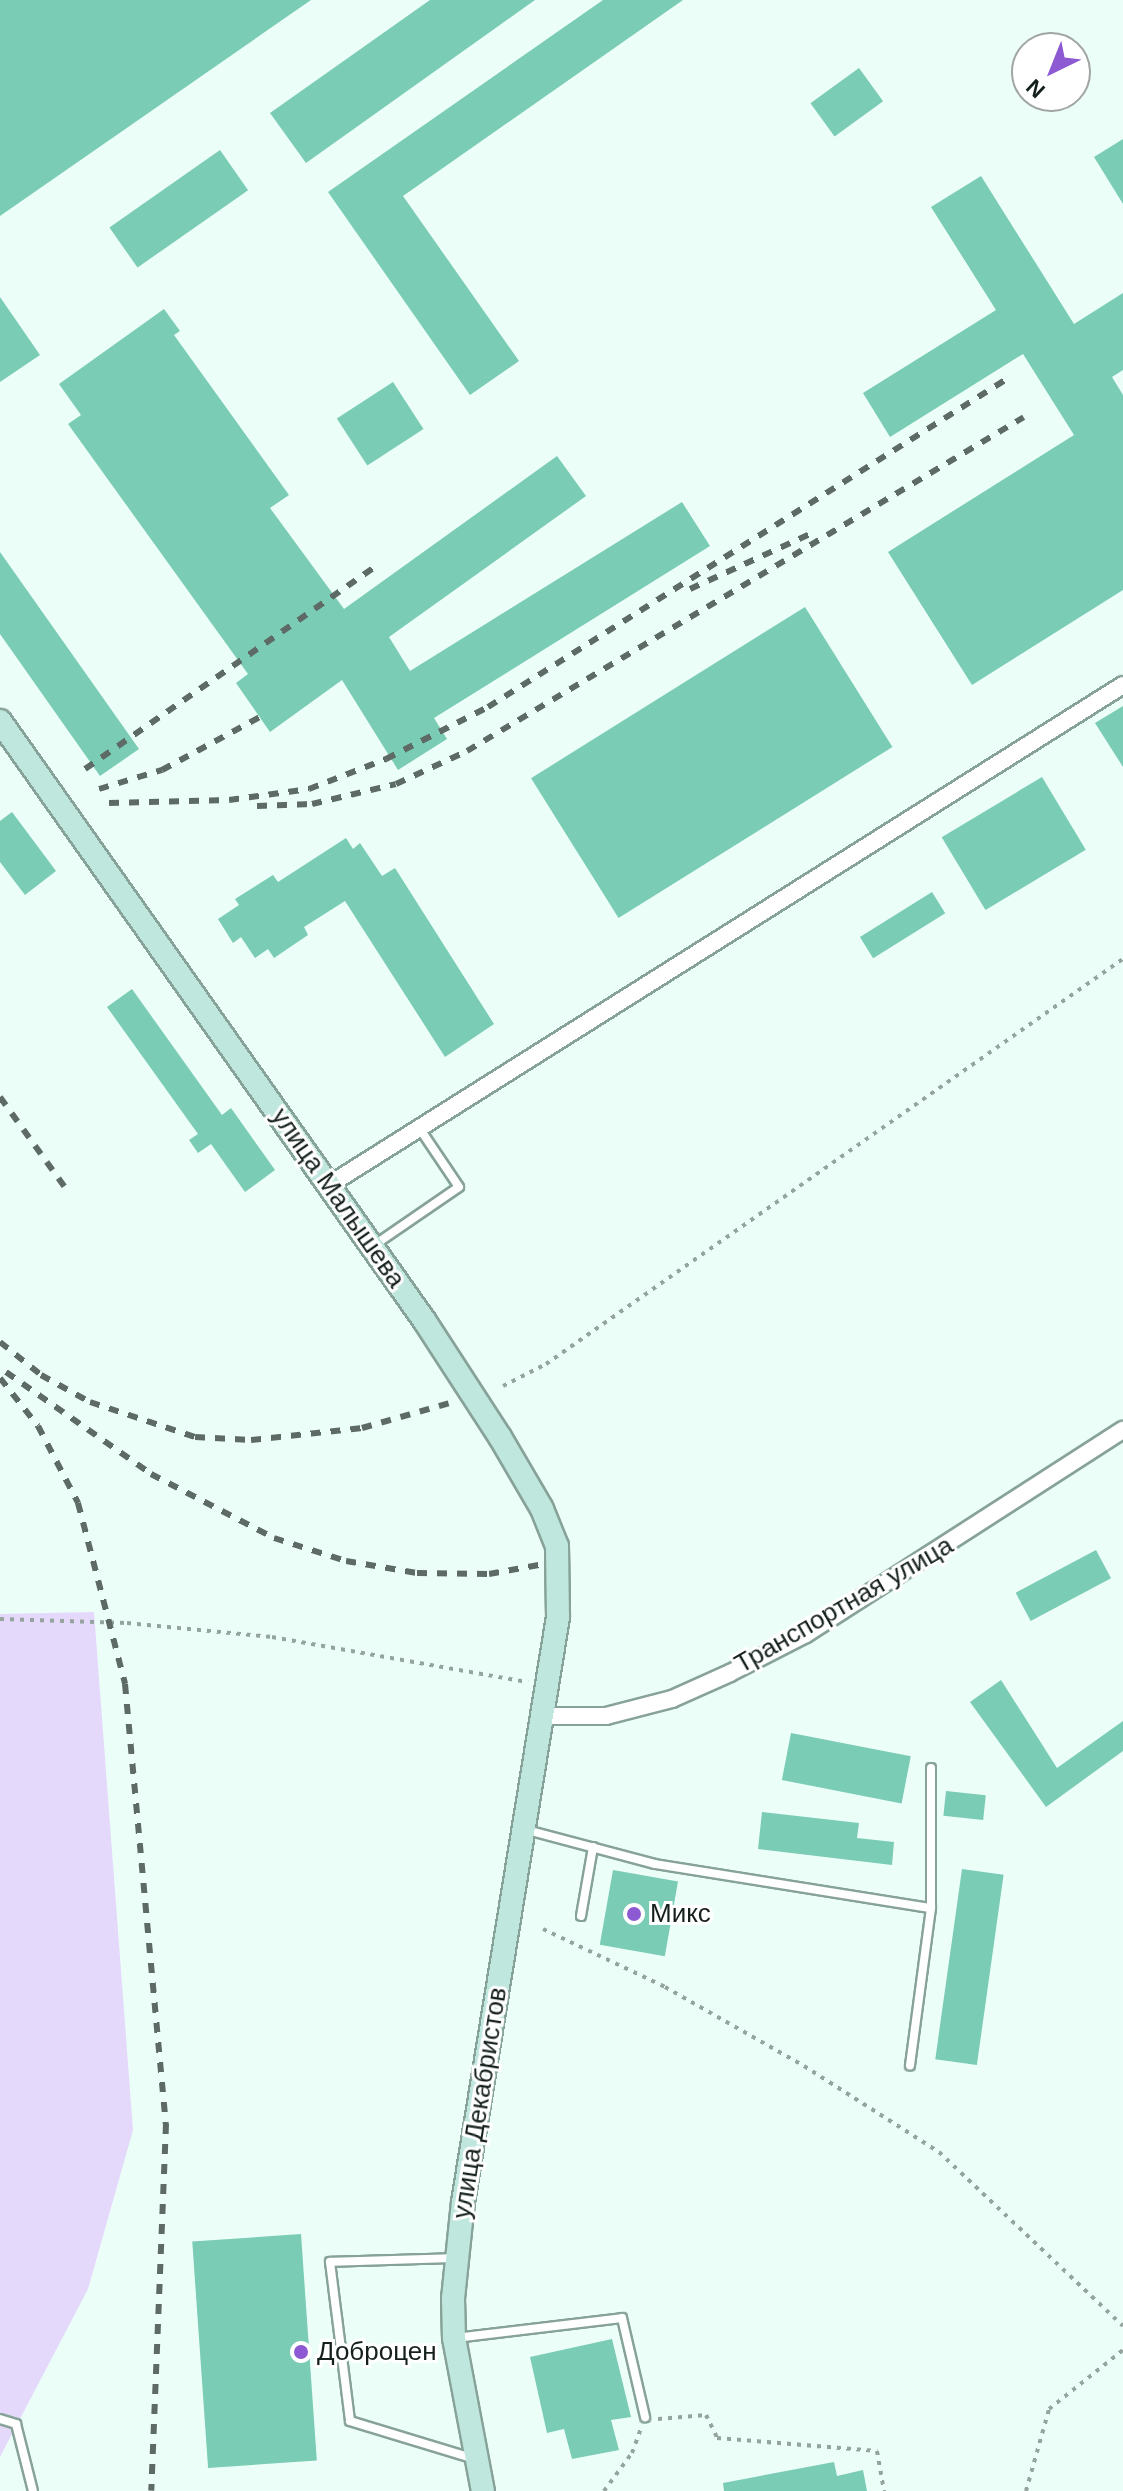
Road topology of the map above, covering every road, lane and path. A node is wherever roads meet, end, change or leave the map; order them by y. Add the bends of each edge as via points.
1 (1123, 685) edge
2 (0, 721) edge
3 (1123, 959) edge
4 (420, 1129) junction
5 (329, 1185) junction
6 (372, 1247) junction
7 (503, 1386) dead end
8 (1123, 1430) edge
9 (0, 1619) edge
10 (546, 1685) junction
11 (541, 1716) junction
12 (931, 1768) dead end
13 (522, 1829) junction
14 (593, 1847) junction
15 (931, 1908) junction
16 (581, 1916) dead end
17 (543, 1929) dead end
18 (910, 2066) dead end
19 (457, 2258) junction
20 (1123, 2326) edge
21 (454, 2338) junction
22 (1123, 2350) edge
23 (645, 2417) junction
24 (0, 2419) edge
25 (476, 2459) junction
26 (33, 2491) edge
27 (483, 2491) edge
28 (604, 2491) edge
29 (884, 2491) edge
30 (1026, 2491) edge

1 - 4 street
2 - 5 main road, улица Малышева
3 - 7 path via 546,1364
4 - 5 street
4 - 6 lane via 459,1187
5 - 6 main road, улица Малышева
6 - 10 main road, улица Малышева via 542,1509 557,1546 561,1578
8 - 11 street, Транспортная улица via 820,1625 730,1673 672,1699 606,1716
9 - 10 path via 127,1623 272,1637
10 - 11 main road, улица Малышева
11 - 13 main road, улица Декабристов
12 - 15 lane
13 - 14 lane
13 - 19 main road, улица Декабристов
14 - 15 lane via 655,1864
14 - 16 lane
15 - 18 lane
17 - 20 path via 665,1987 804,2066 939,2152
19 - 21 main road, улица Декабристов
19 - 25 lane via 330,2262 350,2421
21 - 23 lane via 622,2318
21 - 25 main road, улица Декабристов
22 - 30 path via 1049,2409
23 - 28 path via 632,2453
23 - 29 path via 668,2421 706,2415 717,2438 877,2451
24 - 26 lane via 16,2424
25 - 27 main road, улица Декабристов

